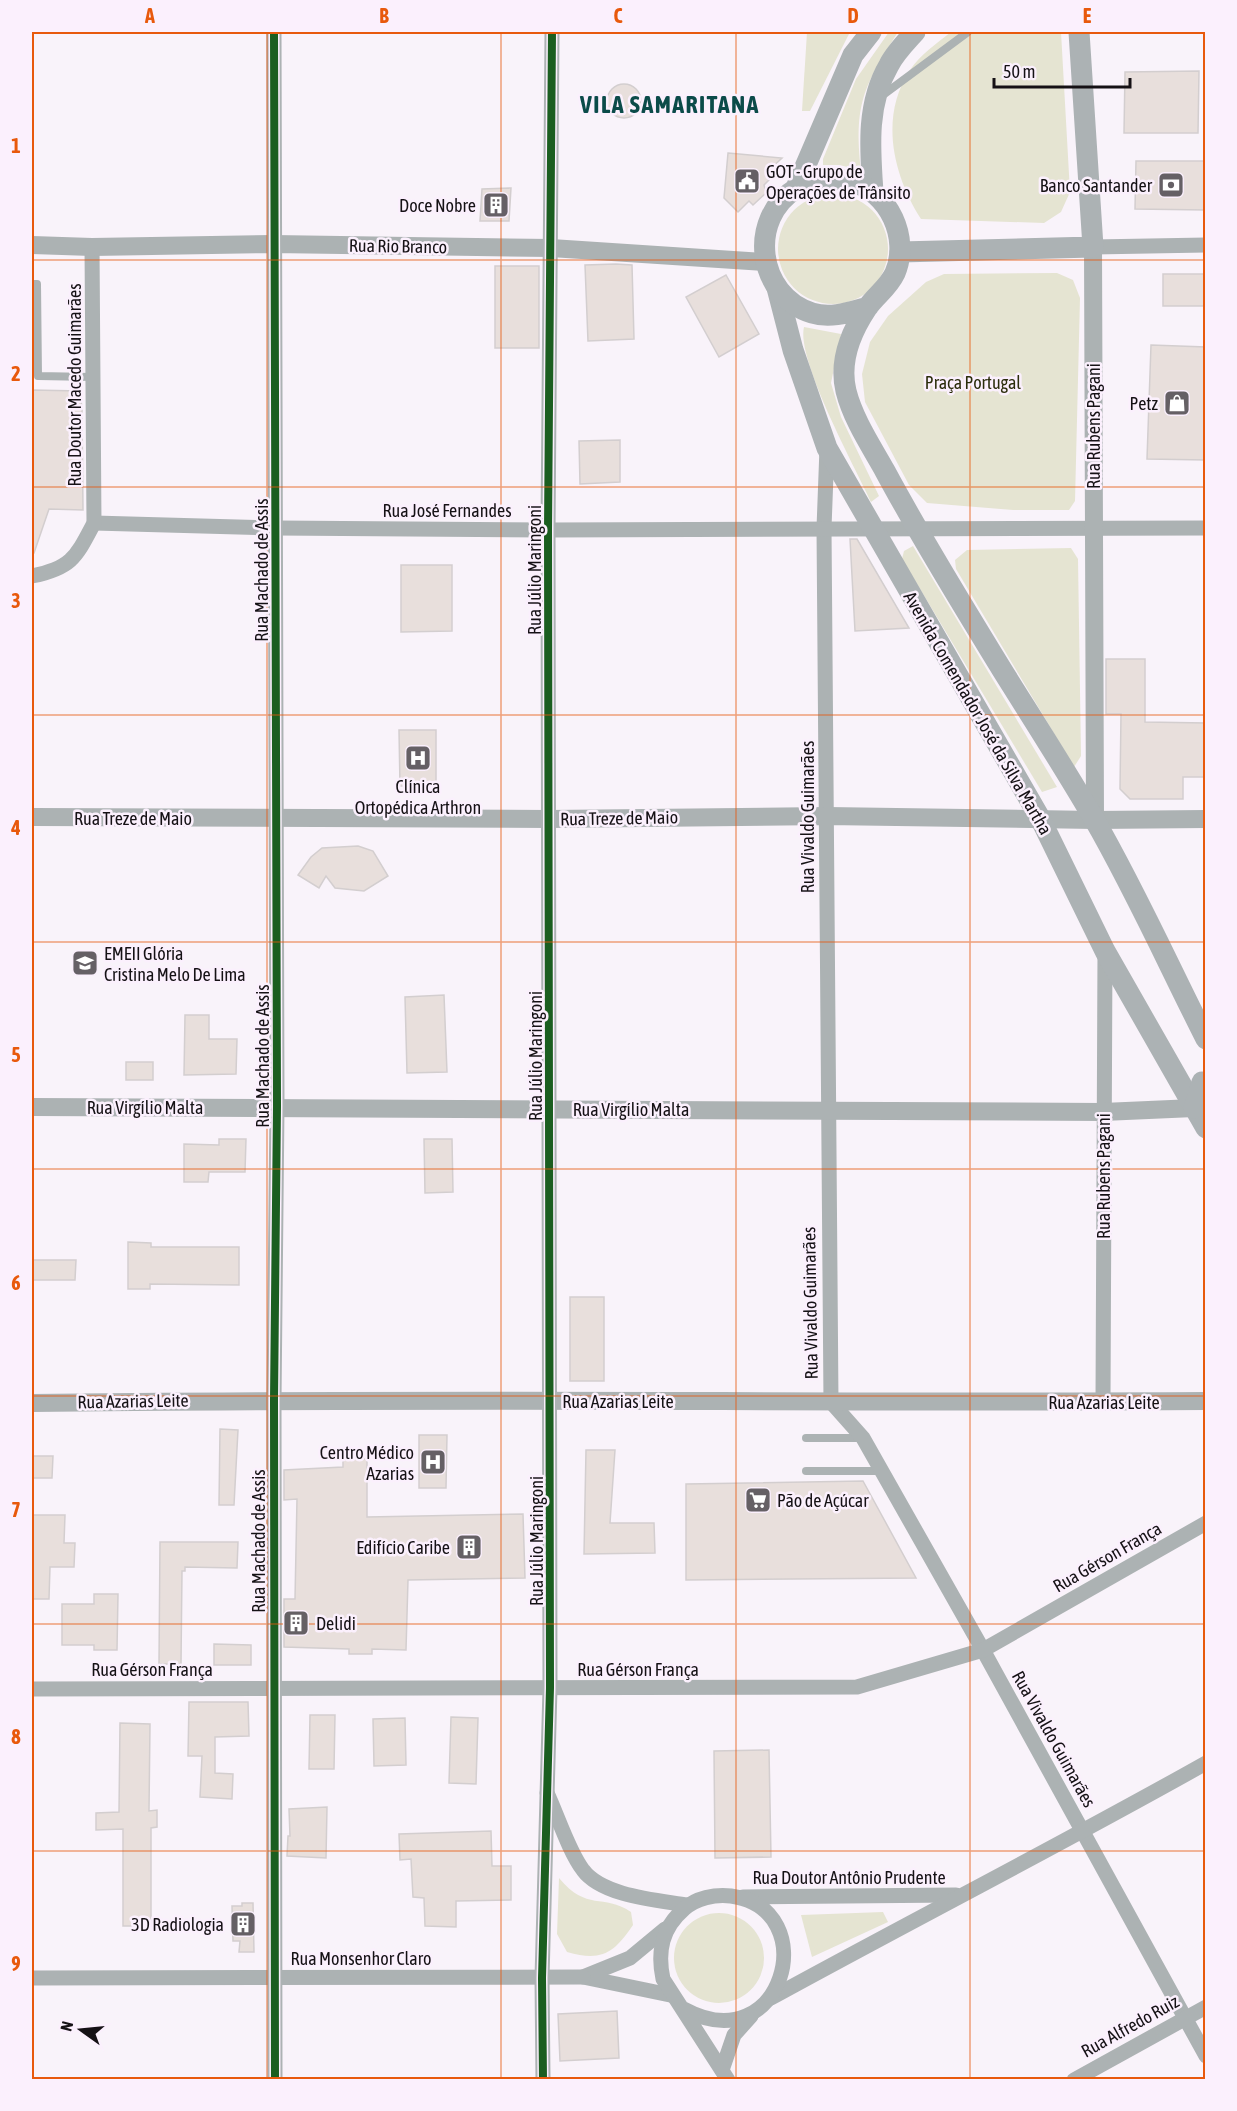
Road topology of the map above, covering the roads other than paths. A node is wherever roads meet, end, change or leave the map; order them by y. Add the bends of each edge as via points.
1 (274, 32) edge
2 (552, 32) edge
3 (871, 32) edge
4 (915, 32) edge
5 (968, 32) edge
6 (1079, 32) edge
7 (874, 101) junction
8 (796, 188) junction
9 (873, 192) junction
10 (273, 244) junction
11 (32, 245) edge
12 (1206, 245) edge
13 (1093, 246) junction
14 (92, 248) junction
15 (551, 248) junction
16 (900, 252) junction
17 (765, 262) junction
18 (32, 284) edge
19 (777, 288) junction
20 (868, 307) junction
21 (93, 377) junction
22 (826, 448) junction
23 (94, 523) junction
24 (276, 528) junction
25 (824, 528) junction
26 (872, 528) junction
27 (915, 528) junction
28 (1206, 528) edge
29 (548, 530) junction
30 (1094, 530) junction
31 (32, 576) edge
32 (827, 816) junction
33 (32, 817) edge
34 (1040, 818) junction
35 (275, 819) junction
36 (549, 819) junction
37 (1206, 819) edge
38 (1095, 820) junction
39 (1105, 951) junction
40 (1206, 1039) edge
41 (1206, 1083) edge
42 (277, 1106) junction
43 (32, 1107) edge
44 (551, 1108) junction
45 (827, 1110) junction
46 (1200, 1111) edge
47 (1103, 1112) junction
48 (1206, 1128) edge
49 (274, 1400) junction
50 (551, 1401) junction
51 (1103, 1401) junction
52 (1206, 1401) edge
53 (831, 1402) junction
54 (32, 1403) edge
55 (806, 1438) dead end
56 (863, 1438) junction
57 (806, 1471) dead end
58 (882, 1471) junction
59 (1206, 1523) edge
60 (983, 1650) junction
61 (273, 1688) junction
62 (550, 1688) junction
63 (32, 1689) edge
64 (1206, 1763) edge
65 (546, 1790) junction
66 (1083, 1832) junction
67 (959, 1895) junction
68 (739, 1897) junction
69 (687, 1905) junction
70 (667, 1928) junction
71 (583, 1977) junction
72 (32, 1978) edge
73 (274, 1978) junction
74 (542, 1978) junction
75 (670, 1995) junction
76 (771, 1998) junction
77 (1206, 2007) edge
78 (684, 2009) junction
79 (754, 2012) junction
80 (1185, 2019) junction
81 (1206, 2056) edge
82 (725, 2075) edge
83 (275, 2079) edge
84 (543, 2079) edge
85 (1074, 2079) edge

1 - 10 street, Rua Machado de Assis
2 - 15 street, Rua Júlio Maringoni
3 - 8 main road via 854,55
4 - 7 main road via 889,64
5 - 7 lane
6 - 13 main road, Rua Rubens Pagani
7 - 9 main road via 870,146
8 - 9 main road via 815,180 836,178 856,182
8 - 17 main road via 780,202 769,220
9 - 16 main road via 889,209 898,230
10 - 14 street, Rua Rio Branco
10 - 15 street, Rua Rio Branco
10 - 24 street, Rua Machado de Assis
11 - 14 street, Rua Rio Branco
12 - 13 street
13 - 16 main road
13 - 30 street, Rua Rubens Pagani
14 - 21 street, Rua Doutor Macedo Guimarães
15 - 17 street, Rua Rio Branco
15 - 29 street, Rua Júlio Maringoni
16 - 20 main road via 889,285
17 - 19 main road
18 - 21 lane via 37,284 38,376
19 - 20 main road via 793,304 814,313 836,315
19 - 22 main road, Avenida Comendador José da Silva Martha
20 - 27 main road via 849,342 843,363 846,391 856,418
21 - 23 street, Rua Doutor Macedo Guimarães
22 - 25 street, Rua Vivaldo Guimarães
22 - 26 main road, Avenida Comendador José da Silva Martha
23 - 24 street, Rua José Fernandes
23 - 31 street via 76,556 56,572
24 - 29 street, Rua José Fernandes
24 - 35 street, Rua Machado de Assis
25 - 26 street, Rua José Fernandes
25 - 29 street, Rua José Fernandes
25 - 32 street, Rua Vivaldo Guimarães
26 - 27 street, Rua José Fernandes
26 - 34 main road, Avenida Comendador José da Silva Martha
27 - 30 street
27 - 38 main road
28 - 30 street
29 - 36 street, Rua Júlio Maringoni
30 - 38 street, Rua Rubens Pagani
32 - 34 street, Rua Treze de Maio
32 - 36 street, Rua Treze de Maio
32 - 45 street, Rua Vivaldo Guimarães
33 - 35 street, Rua Treze de Maio
34 - 38 street, Rua Treze de Maio
34 - 39 main road, Avenida Comendador José da Silva Martha
35 - 36 street, Rua Treze de Maio
35 - 42 street, Rua Machado de Assis
36 - 44 street, Rua Júlio Maringoni
37 - 38 street, Rua Treze de Maio
38 - 40 main road
39 - 46 main road, Avenida Comendador José da Silva Martha
39 - 47 street, Rua Rubens Pagani
41 - 46 main road via 1202,1082
42 - 43 street, Rua Virgílio Malta
42 - 44 street, Rua Virgílio Malta
42 - 49 street, Rua Machado de Assis
44 - 45 street, Rua Virgílio Malta
44 - 50 street, Rua Júlio Maringoni
45 - 47 street, Rua Virgílio Malta
45 - 53 street, Rua Vivaldo Guimarães
46 - 47 street, Rua Virgílio Malta
46 - 48 main road, Avenida Comendador José da Silva Martha
47 - 51 street, Rua Rubens Pagani
49 - 50 street, Rua Azarias Leite
49 - 54 street, Rua Azarias Leite
49 - 61 street, Rua Machado de Assis
50 - 53 street, Rua Azarias Leite
50 - 62 street, Rua Júlio Maringoni
51 - 52 street, Rua Azarias Leite
51 - 53 street, Rua Azarias Leite
53 - 56 street, Rua Vivaldo Guimarães
55 - 56 lane
56 - 58 street, Rua Vivaldo Guimarães
57 - 58 lane
58 - 60 street, Rua Vivaldo Guimarães
59 - 60 street, Rua Gérson França
60 - 62 street, Rua Gérson França via 857,1687
60 - 66 street, Rua Vivaldo Guimarães
61 - 62 street, Rua Gérson França
61 - 63 street, Rua Gérson França
61 - 73 street, Rua Machado de Assis
62 - 65 street, Rua Júlio Maringoni
64 - 66 street, Rua Doutor Antônio Prudente
65 - 69 street via 583,1870 600,1885
65 - 74 street, Rua Júlio Maringoni
66 - 67 street, Rua Doutor Antônio Prudente
66 - 80 street, Rua Vivaldo Guimarães
67 - 68 street, Rua Doutor Antônio Prudente
67 - 76 street, Rua Doutor Antônio Prudente
68 - 69 street via 722,1895
68 - 76 street via 766,1913 782,1939 785,1960 781,1980
69 - 70 street
70 - 71 street via 630,1959
70 - 75 street via 659,1961
71 - 74 street, Rua Monsenhor Claro
71 - 75 street
72 - 73 street, Rua Monsenhor Claro
73 - 74 street, Rua Monsenhor Claro
73 - 83 street, Rua Machado de Assis
74 - 84 street, Rua Júlio Maringoni
75 - 78 street
76 - 79 street
77 - 80 street, Rua Alfredo Ruiz
78 - 79 street via 700,2018 719,2021 737,2020
78 - 82 street
79 - 82 street via 734,2035
80 - 81 street, Rua Vivaldo Guimarães
80 - 85 street, Rua Alfredo Ruiz

